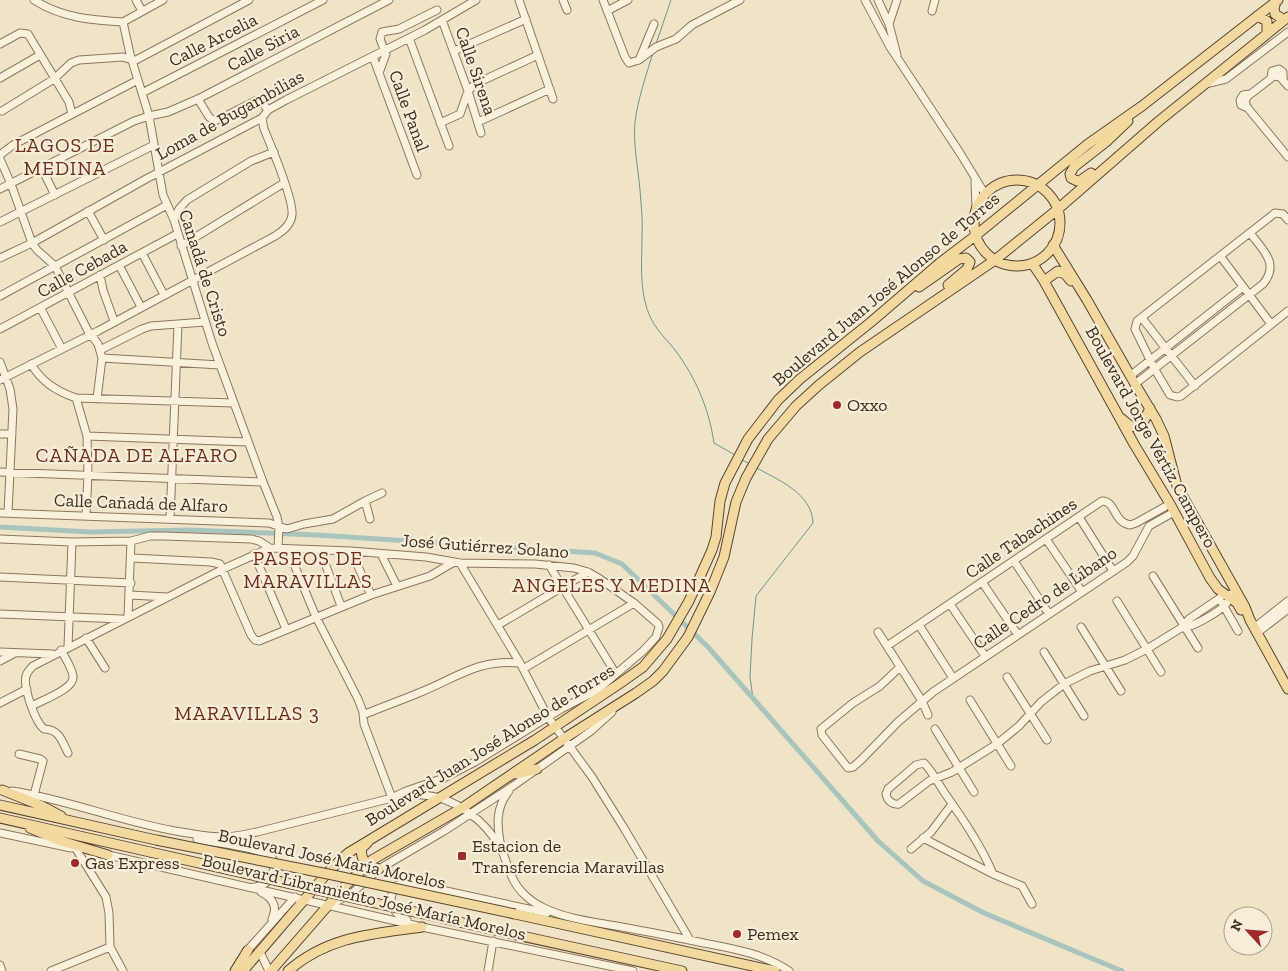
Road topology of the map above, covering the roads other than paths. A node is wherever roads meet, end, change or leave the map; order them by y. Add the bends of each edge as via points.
1 (34, 0) edge
2 (136, 0) edge
3 (163, 0) edge
4 (249, 0) edge
5 (323, 0) edge
6 (389, 0) edge
7 (476, 0) edge
8 (519, 0) edge
9 (563, 0) edge
10 (603, 0) edge
11 (628, 0) edge
12 (740, 0) edge
13 (865, 0) edge
14 (878, 0) edge
15 (897, 0) edge
16 (935, 0) edge
17 (1277, 1) edge
18 (142, 10) junction
19 (437, 10) dead end
20 (567, 10) dead end
21 (932, 11) dead end
22 (607, 12) junction
23 (1257, 16) junction
24 (1286, 18) edge
25 (526, 19) junction
26 (442, 20) junction
27 (123, 22) junction
28 (654, 24) dead end
29 (889, 24) junction
30 (1288, 32) edge
31 (1267, 33) junction
32 (409, 38) junction
33 (0, 44) edge
34 (386, 50) junction
35 (454, 51) junction
36 (40, 55) junction
37 (538, 55) junction
38 (373, 57) junction
39 (897, 58) junction
40 (132, 60) junction
41 (639, 60) junction
42 (379, 73) junction
43 (0, 78) edge
44 (54, 79) junction
45 (138, 80) junction
46 (1286, 83) edge
47 (1205, 84) junction
48 (550, 89) junction
49 (468, 91) junction
50 (142, 93) junction
51 (198, 99) junction
52 (553, 99) dead end
53 (1142, 106) junction
54 (268, 110) junction
55 (2, 111) dead end
56 (475, 113) junction
57 (72, 114) junction
58 (460, 114) junction
59 (149, 116) junction
60 (262, 118) junction
61 (478, 122) junction
62 (440, 123) junction
63 (481, 133) dead end
64 (154, 145) junction
65 (449, 146) dead end
66 (1130, 146) junction
67 (274, 152) junction
68 (0, 157) edge
69 (1288, 157) edge
70 (42, 169) junction
71 (159, 172) junction
72 (972, 174) junction
73 (417, 175) dead end
74 (284, 183) junction
75 (11, 184) junction
76 (1038, 186) junction
77 (0, 189) edge
78 (985, 194) junction
79 (55, 195) junction
80 (167, 206) junction
81 (976, 206) junction
82 (1058, 208) junction
83 (21, 210) junction
84 (88, 211) junction
85 (174, 220) junction
86 (1288, 220) edge
87 (0, 222) edge
88 (1250, 233) junction
89 (177, 234) junction
90 (975, 236) junction
91 (104, 240) junction
92 (32, 243) junction
93 (1053, 245) junction
94 (181, 246) junction
95 (142, 253) junction
96 (1220, 257) junction
97 (0, 258) edge
98 (995, 260) junction
99 (1032, 262) junction
100 (119, 265) junction
101 (55, 266) junction
102 (100, 275) junction
103 (192, 280) junction
104 (1044, 281) junction
105 (1243, 287) junction
106 (69, 293) junction
107 (1248, 294) junction
108 (164, 295) junction
109 (0, 296) edge
110 (1087, 300) junction
111 (141, 307) junction
112 (41, 308) junction
113 (886, 309) junction
114 (1288, 311) edge
115 (1142, 318) junction
116 (114, 321) junction
117 (205, 322) junction
118 (178, 324) junction
119 (1271, 324) junction
120 (898, 326) junction
121 (0, 329) edge
122 (90, 334) junction
123 (1165, 348) junction
124 (62, 349) junction
125 (101, 354) junction
126 (1171, 355) junction
127 (1150, 360) junction
128 (0, 362) edge
129 (31, 364) junction
130 (177, 364) junction
131 (220, 365) junction
132 (1154, 368) junction
133 (3, 379) edge
134 (1132, 380) junction
135 (1195, 386) junction
136 (76, 398) junction
137 (97, 399) junction
138 (175, 402) junction
139 (234, 403) junction
140 (1150, 408) junction
141 (1118, 415) junction
142 (0, 434) edge
143 (12, 434) junction
144 (87, 436) junction
145 (173, 440) junction
146 (248, 442) junction
147 (0, 472) edge
148 (11, 472) junction
149 (88, 474) junction
150 (172, 478) junction
151 (1176, 481) junction
152 (262, 482) junction
153 (1162, 492) junction
154 (382, 493) dead end
155 (365, 501) junction
156 (1172, 508) junction
157 (0, 513) edge
158 (8, 513) junction
159 (86, 516) junction
160 (1078, 517) junction
161 (170, 519) junction
162 (370, 519) dead end
163 (1145, 519) junction
164 (1149, 526) junction
165 (1199, 526) junction
166 (279, 529) junction
167 (0, 539) edge
168 (1046, 539) junction
169 (132, 541) junction
170 (72, 542) junction
171 (274, 548) junction
172 (288, 550) junction
173 (320, 550) junction
174 (351, 551) junction
175 (254, 554) junction
176 (381, 554) junction
177 (132, 558) junction
178 (1014, 561) junction
179 (457, 562) junction
180 (549, 565) junction
181 (1221, 566) junction
182 (223, 568) junction
183 (1113, 571) junction
184 (588, 572) junction
185 (1153, 576) dead end
186 (0, 577) edge
187 (70, 580) junction
188 (982, 582) junction
189 (131, 583) junction
190 (397, 586) junction
191 (562, 587) junction
192 (1082, 592) junction
193 (130, 595) junction
194 (371, 595) junction
195 (168, 597) junction
196 (1117, 601) dead end
197 (1228, 602) junction
198 (1288, 602) edge
199 (634, 603) junction
200 (950, 604) junction
201 (341, 606) junction
202 (1288, 609) edge
203 (1202, 611) junction
204 (0, 614) edge
205 (1049, 614) junction
206 (69, 616) junction
207 (316, 617) junction
208 (125, 618) junction
209 (1206, 618) junction
210 (498, 625) junction
211 (918, 625) junction
212 (1081, 627) dead end
213 (1183, 627) junction
214 (1253, 627) junction
215 (590, 628) junction
216 (286, 629) junction
217 (1238, 631) dead end
218 (878, 632) dead end
219 (1018, 635) junction
220 (86, 638) junction
221 (887, 646) junction
222 (65, 648) junction
223 (1198, 648) dead end
224 (1147, 649) junction
225 (0, 652) edge
226 (1044, 652) dead end
227 (16, 653) junction
228 (53, 654) junction
229 (985, 656) junction
230 (0, 661) edge
231 (1105, 665) junction
232 (522, 666) junction
233 (900, 667) junction
234 (105, 668) dead end
235 (1161, 672) dead end
236 (616, 674) junction
237 (1007, 677) dead end
238 (953, 678) junction
239 (619, 684) junction
240 (1064, 684) junction
241 (27, 689) junction
242 (1288, 690) edge
243 (596, 691) junction
244 (1121, 691) dead end
245 (970, 700) dead end
246 (922, 701) junction
247 (0, 703) edge
248 (32, 706) junction
249 (1031, 714) junction
250 (363, 715) junction
251 (928, 715) dead end
252 (1084, 716) dead end
253 (548, 717) junction
254 (555, 726) junction
255 (935, 729) dead end
256 (1048, 740) dead end
257 (567, 742) junction
258 (997, 744) junction
259 (68, 753) dead end
260 (19, 754) dead end
261 (1011, 766) dead end
262 (959, 768) junction
263 (537, 769) junction
264 (511, 775) junction
265 (935, 778) junction
266 (513, 786) junction
267 (1, 790) edge
268 (974, 792) dead end
269 (34, 795) junction
270 (392, 798) junction
271 (439, 798) junction
272 (952, 804) junction
273 (0, 805) edge
274 (462, 808) junction
275 (470, 814) junction
276 (408, 816) junction
277 (0, 818) edge
278 (14, 820) junction
279 (70, 821) junction
280 (159, 828) junction
281 (0, 833) edge
282 (923, 838) junction
283 (911, 848) dead end
284 (76, 849) junction
285 (502, 850) junction
286 (108, 855) junction
287 (367, 864) junction
288 (379, 869) junction
289 (993, 874) junction
290 (251, 888) junction
291 (295, 897) junction
292 (306, 900) junction
293 (1032, 904) dead end
294 (329, 905) junction
295 (562, 916) junction
296 (268, 927) junction
297 (422, 927) junction
298 (690, 940) junction
299 (493, 941) junction
300 (110, 947) junction
301 (248, 950) junction
302 (260, 952) junction
303 (0, 965) edge
304 (2, 971) edge
305 (51, 971) edge
306 (121, 971) edge
307 (229, 971) edge
308 (235, 971) edge
309 (243, 971) edge
310 (270, 971) edge
311 (288, 971) edge
312 (488, 971) edge
313 (633, 971) edge
314 (682, 971) edge
315 (775, 971) edge
316 (789, 971) edge

1 - 27 street via 73,18
2 - 18 street
3 - 18 street
4 - 40 street
5 - 50 street, Calle Arcelia
6 - 51 street, Calle Siria
7 - 26 street, Loma de Bugambilias
8 - 25 street
9 - 20 street
10 - 22 street
11 - 22 street
12 - 41 street via 692,25 676,40 656,47
13 - 39 street
14 - 29 street
15 - 29 street
16 - 21 street
17 - 23 main road, Boulevard Juan José Alonso de Torres
17 - 24 main road via 1275,14
18 - 27 street
19 - 34 street via 399,29 382,32 380,39
22 - 41 street via 625,57 629,63
23 - 31 main road via 1266,21
23 - 53 main road, Boulevard Juan José Alonso de Torres
24 - 31 main road, Boulevard Juan José Alonso de Torres
25 - 35 street
25 - 37 street
26 - 32 street, Loma de Bugambilias
26 - 35 street, Calle Sirena
27 - 40 street, Canadá de Cristo
28 - 41 street
29 - 39 street
30 - 47 street via 1226,79
31 - 47 main road, Boulevard Juan José Alonso de Torres
32 - 34 street, Loma de Bugambilias
32 - 62 street
33 - 36 street via 16,34 26,33
34 - 38 street, Loma de Bugambilias
34 - 42 street via 386,60
35 - 49 street, Calle Sirena
36 - 43 street
36 - 44 street
37 - 48 street
37 - 49 street via 480,81
38 - 42 street, Calle Panal
38 - 54 street, Loma de Bugambilias
39 - 72 street
40 - 44 street via 123,57 79,60
40 - 45 street, Canadá de Cristo
42 - 73 street, Calle Panal
44 - 55 street
44 - 57 street via 70,102
45 - 50 street, Canadá de Cristo
45 - 57 street
46 - 69 street via 1277,76 1271,78 1245,101
47 - 66 main road, Boulevard Juan José Alonso de Torres
48 - 52 street
48 - 61 street
49 - 56 street, Calle Sirena
49 - 58 street
50 - 59 street, Canadá de Cristo
51 - 54 street via 211,119 216,120 257,100
51 - 59 street, Calle Siria
53 - 66 main road via 1119,130 1074,167 1071,178 1081,180
53 - 76 main road, Boulevard Juan José Alonso de Torres via 1088,144
54 - 60 street, Loma de Bugambilias
56 - 58 street
56 - 61 street, Calle Sirena
57 - 68 street via 13,146
58 - 62 street
59 - 64 street, Canadá de Cristo
59 - 70 street, Calle Siria via 115,130
60 - 67 street
60 - 71 street, Loma de Bugambilias
61 - 63 street, Calle Sirena
62 - 65 street
64 - 71 street, Canadá de Cristo
64 - 79 street
66 - 82 main road, Boulevard Juan José Alonso de Torres
67 - 74 street
67 - 85 street via 252,161 188,200
68 - 75 street
70 - 75 street, Calle Siria
70 - 79 street
71 - 80 street, Canadá de Cristo
71 - 84 street, Loma de Bugambilias
72 - 78 street
72 - 81 street
74 - 94 street
74 - 103 street via 292,216 282,232
75 - 77 street, Calle Siria
75 - 83 street
76 - 78 main road via 1010,181
76 - 82 main road via 1051,194
76 - 90 main road, Boulevard Juan José Alonso de Torres
78 - 81 main road
79 - 83 street
80 - 85 street, Canadá de Cristo
80 - 91 street
81 - 90 main road
82 - 93 main road via 1060,226
82 - 98 main road, Boulevard Juan José Alonso de Torres
83 - 87 street
83 - 92 street
84 - 91 street
84 - 92 street, Loma de Bugambilias
85 - 89 street, Canadá de Cristo
86 - 88 street via 1283,214 1275,214
88 - 96 street
88 - 107 street via 1269,259 1271,268 1263,284
89 - 94 street, Canadá de Cristo
89 - 95 street, Calle Cebada
90 - 98 main road
90 - 113 main road, Boulevard Juan José Alonso de Torres
91 - 101 street
92 - 97 street, Loma de Bugambilias
92 - 101 street
93 - 99 main road
93 - 110 main road, Boulevard Jorge Vértiz Campero
94 - 103 street, Canadá de Cristo
95 - 100 street, Calle Cebada
95 - 108 street
96 - 105 street
96 - 115 street
98 - 99 main road via 1015,265
98 - 120 main road, Boulevard Juan José Alonso de Torres
99 - 104 main road, Boulevard Jorge Vértiz Campero
100 - 102 street, Calle Cebada
100 - 111 street
101 - 106 street
101 - 109 street
102 - 106 street, Calle Cebada
102 - 116 street
103 - 108 street
103 - 117 street, Canadá de Cristo
104 - 110 main road via 1061,272
104 - 141 main road, Boulevard Jorge Vértiz Campero
105 - 107 street
105 - 123 street
106 - 112 street, Calle Cebada
106 - 122 street
107 - 119 street
107 - 126 street
108 - 111 street
110 - 134 main road, Boulevard Jorge Vértiz Campero
111 - 116 street
112 - 121 street, Calle Cebada
112 - 124 street
113 - 120 main road via 959,258 964,257 970,262 963,273
113 - 239 main road, Boulevard Juan José Alonso de Torres via 788,390 757,426 722,492 712,550 675,627 649,660
114 - 119 street
115 - 123 street
115 - 127 street via 1137,321 1135,329
116 - 122 street
117 - 118 street
117 - 131 street, Canadá de Cristo
118 - 125 street via 142,328
118 - 130 street
119 - 135 street
120 - 257 main road, Boulevard Juan José Alonso de Torres via 837,370 796,406 768,439 736,502 724,557 688,637 653,681
122 - 124 street
122 - 125 street
123 - 126 street
123 - 127 street
124 - 129 street
125 - 130 street
125 - 137 street
126 - 132 street
126 - 135 street
127 - 132 street
127 - 134 street
128 - 133 street
129 - 133 street
129 - 136 street via 42,380
130 - 131 street
130 - 138 street
131 - 139 street, Canadá de Cristo
132 - 134 street
132 - 135 street via 1172,396 1181,396
133 - 143 street via 12,399
134 - 140 main road, Boulevard Jorge Vértiz Campero
136 - 137 street
136 - 144 street
137 - 138 street
138 - 139 street
138 - 145 street
139 - 146 street, Canadá de Cristo
140 - 141 main road via 1144,423 1137,427 1130,426
140 - 151 main road, Boulevard Jorge Vértiz Campero via 1164,436
141 - 153 main road, Boulevard Jorge Vértiz Campero
142 - 143 street
143 - 148 street
144 - 145 street
144 - 149 street
145 - 146 street
145 - 150 street
146 - 152 street, Canadá de Cristo
147 - 148 street
148 - 149 street
148 - 158 street
149 - 150 street
149 - 159 street
150 - 152 street
150 - 161 street
151 - 153 main road via 1174,495 1168,497
151 - 165 main road, Boulevard Jorge Vértiz Campero
152 - 166 street, Canadá de Cristo
153 - 156 main road, Boulevard Jorge Vértiz Campero
154 - 155 street
155 - 162 street
155 - 166 street via 332,519
156 - 163 street, Calle Tabachines
156 - 164 street
156 - 165 main road via 1178,504 1184,506
156 - 197 main road, Boulevard Jorge Vértiz Campero via 1210,578
157 - 158 street, Calle Cañadá de Alfaro
158 - 159 street, Calle Cañadá de Alfaro
159 - 161 street, Calle Cañadá de Alfaro
160 - 163 street, Calle Tabachines via 1105,501 1126,524
160 - 168 street, Calle Tabachines
160 - 183 street
161 - 166 street, Calle Cañadá de Alfaro via 269,523
163 - 164 street
164 - 183 street, Calle Cedro de Líbano via 1133,556
165 - 181 main road, Boulevard Jorge Vértiz Campero
166 - 171 street, Canadá de Cristo via 279,540
167 - 170 street, José Gutiérrez Solano
168 - 178 street, Calle Tabachines
168 - 192 street
169 - 170 street, José Gutiérrez Solano
169 - 171 street, José Gutiérrez Solano via 150,536 240,538 259,540
169 - 177 street
170 - 187 street
171 - 172 street, José Gutiérrez Solano
171 - 175 street
172 - 173 street, José Gutiérrez Solano
172 - 207 street
173 - 174 street, José Gutiérrez Solano
173 - 201 street
174 - 176 street, José Gutiérrez Solano
174 - 194 street
175 - 182 street
175 - 216 street
176 - 179 street, José Gutiérrez Solano
176 - 190 street
177 - 182 street via 217,562
177 - 189 street
178 - 188 street, Calle Tabachines
178 - 205 street
179 - 180 street, José Gutiérrez Solano
179 - 190 street via 430,576
179 - 210 street
180 - 184 street, José Gutiérrez Solano
180 - 191 street
181 - 197 street via 1231,592
181 - 214 main road, Boulevard Jorge Vértiz Campero via 1245,606
182 - 195 street
182 - 216 street via 251,635 257,641
183 - 192 street, Calle Cedro de Líbano
184 - 191 street
184 - 199 street, José Gutiérrez Solano
185 - 213 street
186 - 187 street
187 - 189 street
187 - 206 street
188 - 200 street, Calle Tabachines
188 - 219 street
189 - 193 street
190 - 194 street
191 - 210 street
191 - 215 street
192 - 205 street, Calle Cedro de Líbano
193 - 195 street
193 - 208 street
194 - 201 street
195 - 208 street
196 - 224 street
197 - 203 street
197 - 209 street
197 - 214 main road, Boulevard Jorge Vértiz Campero
197 - 217 street
198 - 214 street
199 - 215 street
199 - 236 street, José Gutiérrez Solano via 659,627 656,637
200 - 211 street, Calle Tabachines
200 - 229 street
201 - 207 street
202 - 214 street
203 - 209 street
203 - 213 street
204 - 206 street
205 - 219 street, Calle Cedro de Líbano
206 - 208 street
206 - 222 street
207 - 216 street
207 - 250 street
208 - 220 street
209 - 213 street
210 - 232 street
211 - 221 street, Calle Tabachines
211 - 238 street
212 - 231 street
213 - 223 street
213 - 224 street
214 - 242 main road, Boulevard Jorge Vértiz Campero
215 - 232 street
215 - 236 street
218 - 221 street
219 - 229 street, Calle Cedro de Líbano
220 - 222 street
220 - 234 street
221 - 233 street
222 - 228 street
222 - 248 street via 72,684
224 - 231 street
224 - 235 street
225 - 227 street
226 - 240 street
227 - 228 street
227 - 230 street
228 - 241 street via 28,670
229 - 238 street, Calle Cedro de Líbano
231 - 240 street
231 - 244 street
232 - 250 street via 497,662 474,668
232 - 253 street
233 - 246 street
233 - 246 street, Calle Cedro de Líbano via 880,686 823,726 822,735 850,768
236 - 243 street
237 - 249 street
238 - 246 street, Calle Cedro de Líbano
239 - 243 street
239 - 254 main road, Boulevard Juan José Alonso de Torres
240 - 249 street
240 - 252 street
241 - 247 street
241 - 248 street
243 - 253 street
245 - 258 street
246 - 251 street
248 - 259 street via 38,724 58,733
249 - 256 street
249 - 258 street
250 - 270 street
253 - 254 street
253 - 270 street via 475,762
254 - 257 street
254 - 271 main road, Boulevard Juan José Alonso de Torres
255 - 262 street
257 - 263 street
257 - 264 main road, Boulevard Juan José Alonso de Torres
257 - 298 street via 624,828
258 - 261 street
258 - 262 street
260 - 269 street via 43,761
262 - 265 street
262 - 268 street
263 - 264 main road
263 - 266 street
264 - 274 main road, Boulevard Juan José Alonso de Torres
265 - 265 street via 924,763 919,763 890,787 886,796 891,802 900,804
265 - 272 street
266 - 275 street
266 - 285 street via 497,816
267 - 269 street, Boulevard Libramiento José María Morelos
267 - 279 main road
269 - 280 street, Boulevard Libramiento José María Morelos
270 - 271 street, Boulevard Libramiento José María Morelos via 422,795
270 - 280 street, Boulevard Libramiento José María Morelos via 236,836 209,837
271 - 274 street, Boulevard Libramiento José María Morelos
271 - 276 main road, Boulevard Juan José Alonso de Torres
272 - 282 street
272 - 289 street
273 - 279 main road, Boulevard José María Morelos
274 - 275 street, Boulevard Libramiento José María Morelos
274 - 287 main road, Boulevard Juan José Alonso de Torres
275 - 285 street, Boulevard Libramiento José María Morelos via 487,829
275 - 288 street
276 - 287 main road via 399,825 364,845 361,854
276 - 292 main road, Boulevard Juan José Alonso de Torres via 348,853
277 - 278 main road
278 - 286 main road via 53,838
278 - 314 main road, Boulevard José María Morelos, bridge
279 - 315 main road, Boulevard José María Morelos, bridge
280 - 290 street via 271,857 274,866 271,877 263,885
281 - 284 street, Boulevard Libramiento José María Morelos
282 - 283 street
282 - 289 street
284 - 286 street, Boulevard Libramiento José María Morelos
284 - 300 street via 106,897 110,913
285 - 295 street, Boulevard Libramiento José María Morelos via 512,879 519,888 534,903
286 - 290 street, Boulevard Libramiento José María Morelos
287 - 288 main road
287 - 294 main road, Boulevard Juan José Alonso de Torres
288 - 294 street via 351,894
289 - 293 street via 1022,886
290 - 291 street, Boulevard Libramiento José María Morelos
290 - 296 street via 266,895 274,904 275,913
291 - 292 street, Boulevard Libramiento José María Morelos
291 - 296 street
292 - 294 street, Boulevard Libramiento José María Morelos
292 - 302 main road, Boulevard Juan José Alonso de Torres
294 - 297 street, Boulevard Libramiento José María Morelos
294 - 310 main road, Boulevard Juan José Alonso de Torres
295 - 297 street via 411,883 396,886 391,896 392,908 401,918
295 - 298 street, Boulevard Libramiento José María Morelos
296 - 301 street
297 - 299 street, Boulevard Libramiento José María Morelos
297 - 311 main road via 380,931 335,943
298 - 316 street, Boulevard Libramiento José María Morelos via 766,958
299 - 312 street
299 - 313 street, Boulevard Libramiento José María Morelos
300 - 305 street
300 - 306 street
301 - 307 street
301 - 308 main road
302 - 309 main road, Boulevard Juan José Alonso de Torres
302 - 310 street
303 - 304 street

